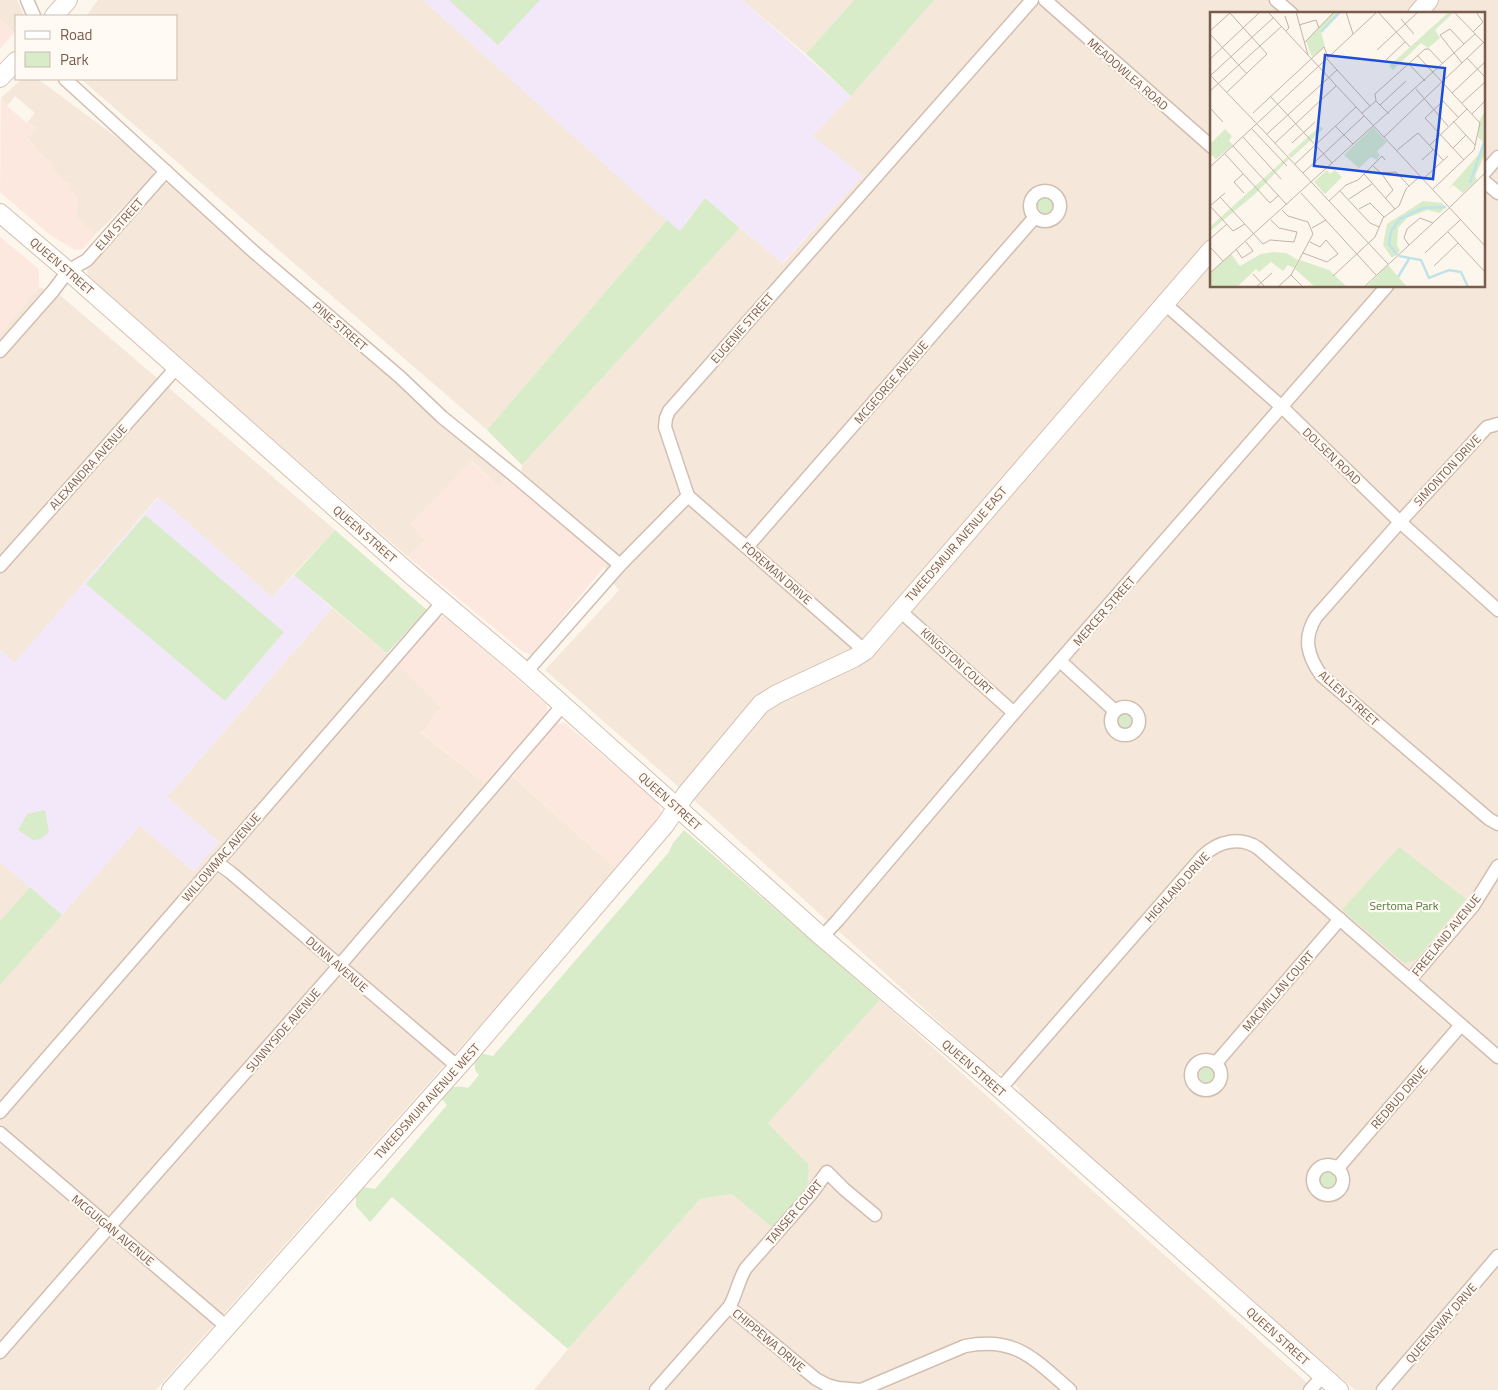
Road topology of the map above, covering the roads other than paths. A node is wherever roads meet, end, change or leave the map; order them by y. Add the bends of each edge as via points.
1 (27, 0) edge
2 (68, 0) edge
3 (1032, 0) edge
4 (1045, 0) edge
5 (1276, 0) edge
6 (1429, 0) edge
7 (1290, 12) edge
8 (1419, 12) edge
9 (34, 15) edge
10 (55, 15) edge
11 (15, 62) edge
12 (0, 78) edge
13 (67, 80) edge
14 (1210, 145) edge
15 (1498, 157) edge
16 (166, 171) junction
17 (1486, 171) edge
18 (1486, 183) edge
19 (1498, 193) edge
20 (0, 213) edge
21 (1035, 217) dead end
22 (1210, 251) edge
23 (68, 271) junction
24 (1385, 288) edge
25 (1164, 303) junction
26 (0, 351) edge
27 (176, 368) junction
28 (1282, 407) junction
29 (1498, 424) edge
30 (688, 496) junction
31 (1400, 522) junction
32 (747, 547) junction
33 (620, 565) junction
34 (0, 566) edge
35 (443, 602) junction
36 (899, 610) junction
37 (1498, 610) edge
38 (865, 651) junction
39 (1060, 661) junction
40 (526, 672) junction
41 (563, 705) junction
42 (1115, 711) dead end
43 (1014, 713) junction
44 (678, 808) junction
45 (1498, 824) edge
46 (216, 862) junction
47 (1498, 866) edge
48 (1340, 919) junction
49 (822, 937) junction
50 (339, 966) junction
51 (1410, 980) junction
52 (1461, 1025) junction
53 (1498, 1057) edge
54 (1216, 1063) dead end
55 (456, 1066) junction
56 (1000, 1089) junction
57 (0, 1112) edge
58 (0, 1132) edge
59 (1337, 1169) dead end
60 (875, 1215) dead end
61 (109, 1226) junction
62 (1498, 1256) edge
63 (729, 1307) junction
64 (227, 1327) junction
65 (0, 1352) edge
66 (1323, 1376) junction
67 (170, 1390) edge
68 (656, 1390) edge
69 (861, 1390) edge
70 (1070, 1390) edge
71 (1310, 1390) edge
72 (1339, 1390) edge
73 (1383, 1390) edge

1 - 9 street
2 - 10 main road
3 - 30 street, EUGENIE STREET via 669,411 666,432
4 - 14 street, MEADOWLEA ROAD
5 - 7 street
6 - 8 main road
11 - 12 main road
13 - 16 street, PINE STREET
15 - 17 street
16 - 23 street, ELM STREET via 87,260
16 - 33 street, PINE STREET via 442,416
18 - 19 street
20 - 23 main road, QUEEN STREET
21 - 32 street, MCGEORGE AVENUE
22 - 25 main road, TWEEDSMUIR AVENUE EAST
23 - 26 street
23 - 27 main road, QUEEN STREET
24 - 28 street, MERCER STREET
25 - 28 street, DOLSEN ROAD
25 - 36 main road, TWEEDSMUIR AVENUE EAST
27 - 34 street, ALEXANDRA AVENUE
27 - 35 main road, QUEEN STREET
28 - 31 street, DOLSEN ROAD
28 - 39 street, MERCER STREET
29 - 31 street, SIMONTON DRIVE via 1487,427
30 - 32 street, FOREMAN DRIVE
30 - 33 street
31 - 37 street, DOLSEN ROAD
31 - 45 street, ALLEN STREET via 1316,617 1310,626 1308,650 1321,675
32 - 38 street, FOREMAN DRIVE
33 - 40 street
35 - 40 main road, QUEEN STREET
35 - 46 street, WILLOWMAC AVENUE
36 - 38 main road, TWEEDSMUIR AVENUE EAST
36 - 43 street, KINGSTON COURT
38 - 44 main road, TWEEDSMUIR AVENUE EAST via 761,704
39 - 42 street
39 - 43 street, MERCER STREET
40 - 41 main road, QUEEN STREET
41 - 44 main road, QUEEN STREET
41 - 50 street, SUNNYSIDE AVENUE
43 - 49 street, MERCER STREET
44 - 49 main road, QUEEN STREET
44 - 55 main road, TWEEDSMUIR AVENUE WEST
46 - 50 street, DUNN AVENUE
46 - 57 street, WILLOWMAC AVENUE
47 - 51 street, FREELAND AVENUE via 1474,906
48 - 51 street, HIGHLAND DRIVE
48 - 54 street, MACMILLAN COURT
48 - 56 street, HIGHLAND DRIVE via 1254,845 1242,842 1219,844 1203,856
49 - 56 main road, QUEEN STREET
50 - 55 street, DUNN AVENUE
50 - 61 street, SUNNYSIDE AVENUE
51 - 52 street, HIGHLAND DRIVE
52 - 53 street, HIGHLAND DRIVE
52 - 59 street, REDBUD DRIVE
55 - 64 main road, TWEEDSMUIR AVENUE WEST
56 - 66 main road, QUEEN STREET
58 - 61 street, MCGUIGAN AVENUE
60 - 63 street, TANSER COURT via 827,1172 742,1273
61 - 64 street, MCGUIGAN AVENUE
61 - 65 street, SUNNYSIDE AVENUE
62 - 73 street, QUEENSWAY DRIVE
63 - 68 street, CHIPPEWA DRIVE
63 - 69 street, CHIPPEWA DRIVE via 827,1386
64 - 67 main road, TWEEDSMUIR AVENUE WEST
66 - 71 street
66 - 72 main road, QUEEN STREET
69 - 70 street, CHIPPEWA DRIVE via 965,1346 992,1343 1024,1352

